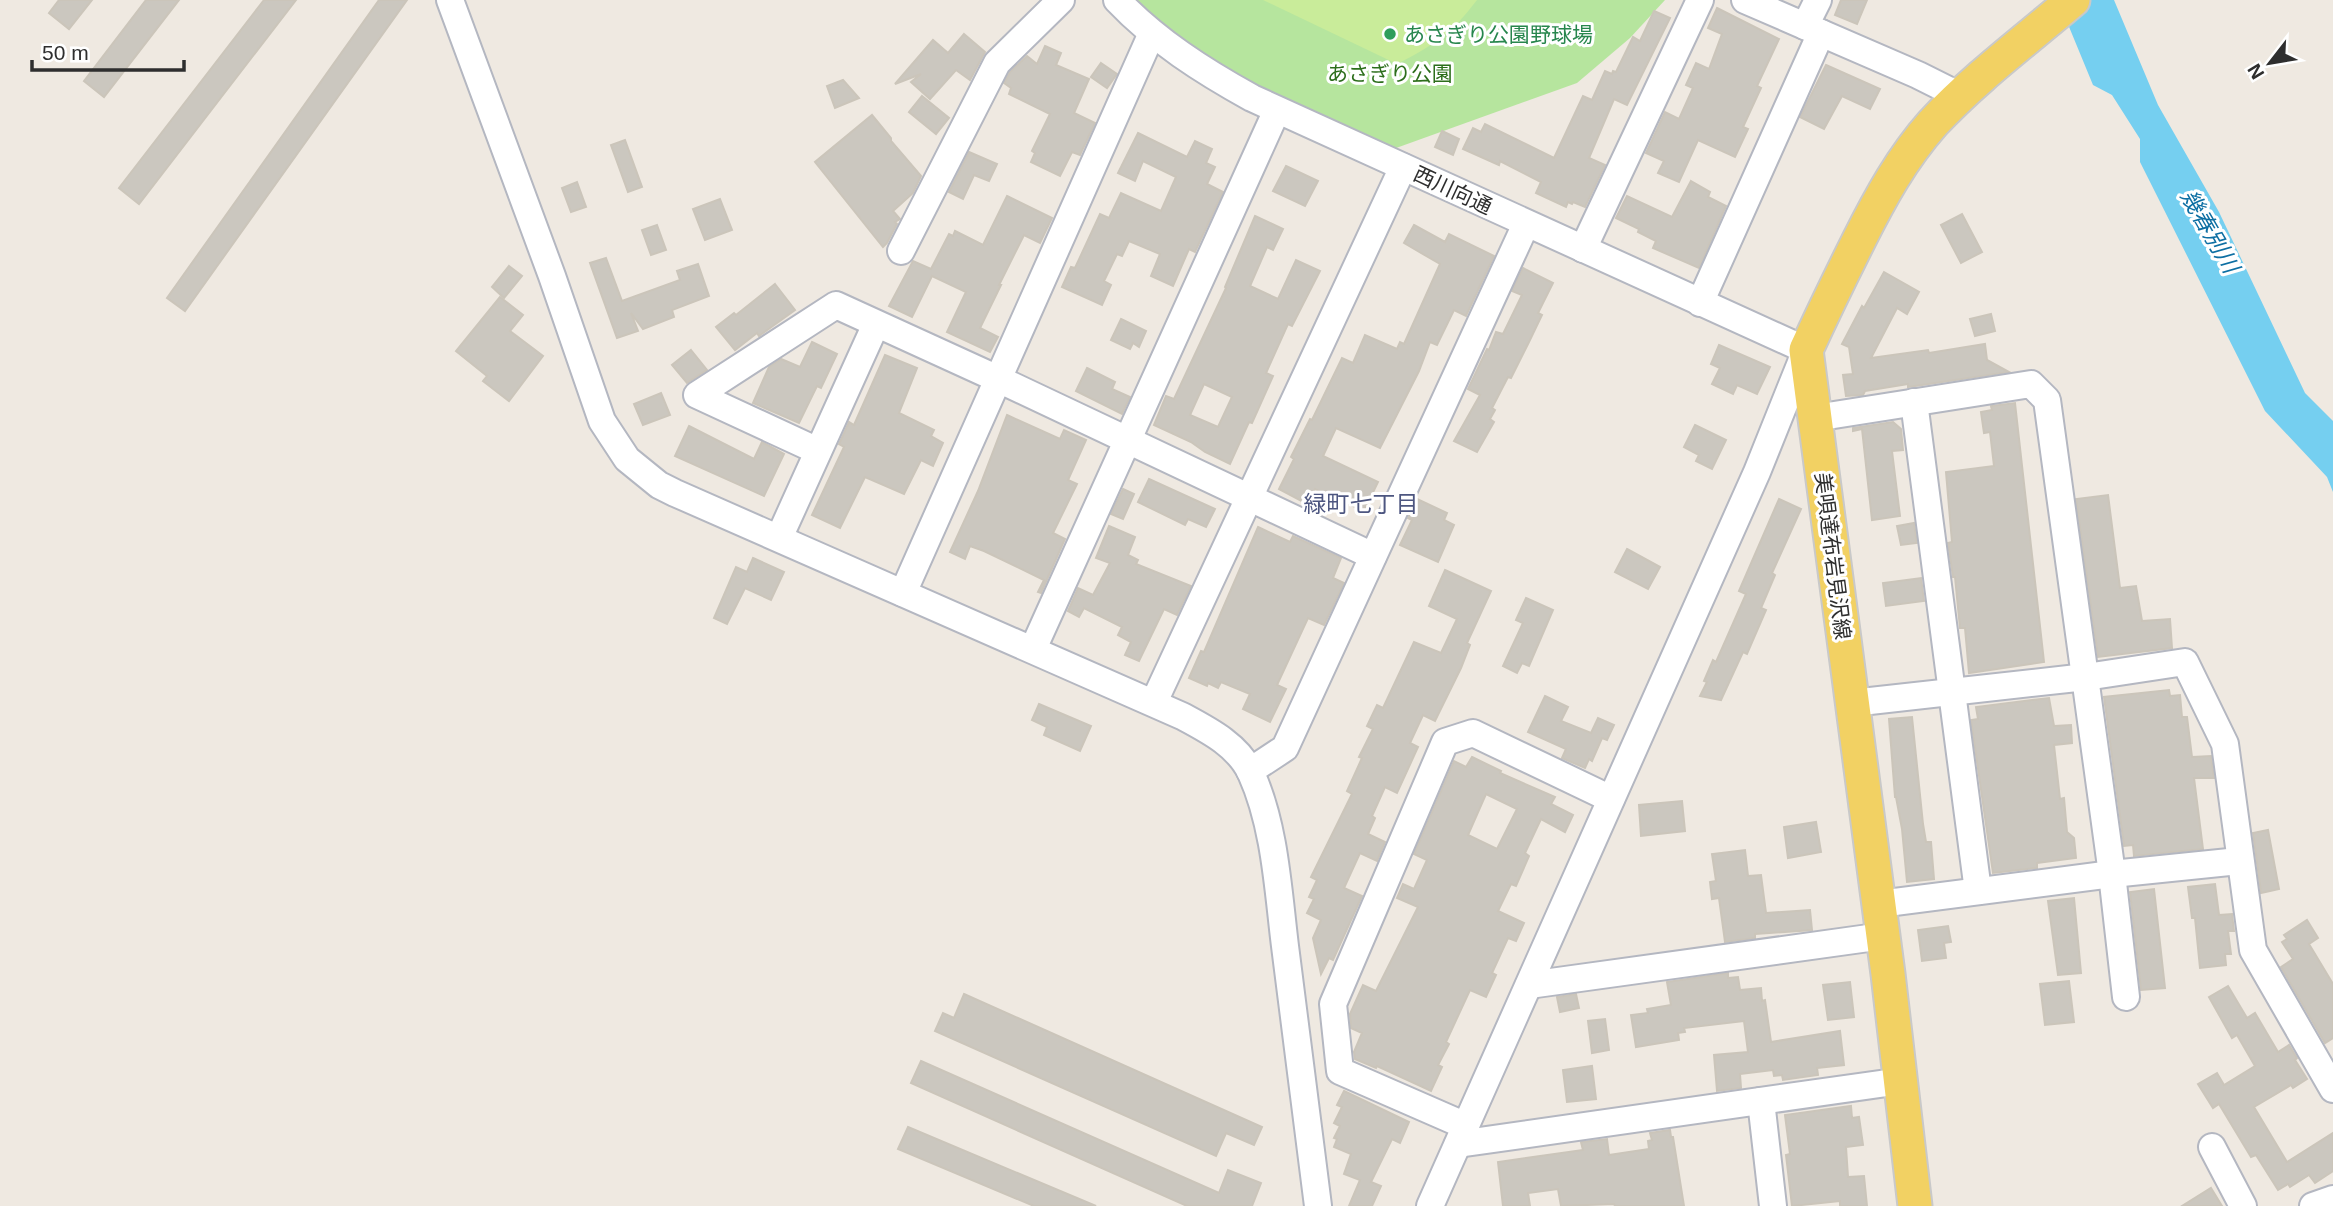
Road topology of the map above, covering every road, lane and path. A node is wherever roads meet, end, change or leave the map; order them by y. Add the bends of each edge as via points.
1 (450, 0) edge
2 (1061, 0) edge
3 (1117, 0) edge
4 (1700, 0) edge
5 (1745, 0) edge
6 (1818, 0) edge
7 (2073, 0) edge
8 (1813, 30) junction
9 (1152, 33) junction
10 (1960, 96) junction
11 (1277, 110) junction
12 (1402, 167) junction
13 (1526, 224) junction
14 (1583, 250) junction
15 (901, 251) dead end
16 (1700, 303) junction
17 (876, 324) junction
18 (1806, 350) junction
19 (998, 379) junction
20 (1914, 402) junction
21 (1815, 418) junction
22 (1127, 440) junction
23 (818, 451) junction
24 (1249, 498) junction
25 (779, 538) junction
26 (1373, 556) junction
27 (903, 593) junction
28 (1032, 649) junction
29 (2086, 677) junction
30 (1950, 692) junction
31 (1154, 702) junction
32 (1852, 704) junction
33 (1250, 771) junction
34 (1611, 799) junction
35 (2239, 861) junction
36 (2112, 874) junction
37 (1978, 891) junction
38 (1881, 920) junction
39 (1529, 985) junction
40 (2126, 997) dead end
41 (1900, 1082) junction
42 (2333, 1089) edge
43 (1761, 1101) junction
44 (1462, 1135) junction
45 (2212, 1147) dead end
46 (2333, 1199) edge
47 (1318, 1206) edge
48 (1430, 1206) edge
49 (1773, 1206) edge
50 (1915, 1206) edge
51 (2243, 1206) edge
52 (2313, 1206) edge

1 - 25 street via 603,421 614,440 628,459 659,485
2 - 15 street via 997,63
3 - 9 street, 西川向通
4 - 14 street
5 - 8 street
6 - 8 street
7 - 10 main road
8 - 10 street
8 - 16 street
9 - 11 street, 西川向通 via 1222,82
9 - 19 street
10 - 18 main road via 1927,131 1886,187
11 - 12 street, 西川向通
11 - 22 street
12 - 13 street, 西川向通
12 - 24 street
13 - 14 street, 西川向通
13 - 26 street
14 - 16 street, 西川向通
16 - 18 street, 西川向通
17 - 19 street
17 - 23 street
17 - 23 street via 836,305 697,395
18 - 21 main road, 美唄達布岩見沢線
18 - 34 street via 1757,472
19 - 22 street
19 - 27 street
20 - 21 street
20 - 29 street via 2031,384 2047,400
20 - 30 street
21 - 32 main road, 美唄達布岩見沢線
22 - 24 street
22 - 28 street
23 - 25 street
24 - 26 street
24 - 31 street
25 - 27 street
26 - 33 street via 1285,748
27 - 28 street
28 - 31 street
29 - 30 street
29 - 35 street via 2185,662 2225,744
29 - 36 street
30 - 32 street
30 - 37 street
31 - 33 street via 1212,732
32 - 38 main road, 美唄達布岩見沢線
33 - 47 street via 1275,865
34 - 39 street
34 - 44 street via 1473,733 1445,742 1333,1004 1340,1071
35 - 36 street
35 - 42 street via 2253,950
36 - 37 street
36 - 40 street
37 - 38 street
38 - 39 street
38 - 41 main road, 美唄達布岩見沢線
39 - 44 street
41 - 43 street
41 - 50 main road, 美唄達布岩見沢線
43 - 44 street
43 - 49 street
44 - 48 street
45 - 51 street
46 - 52 street

